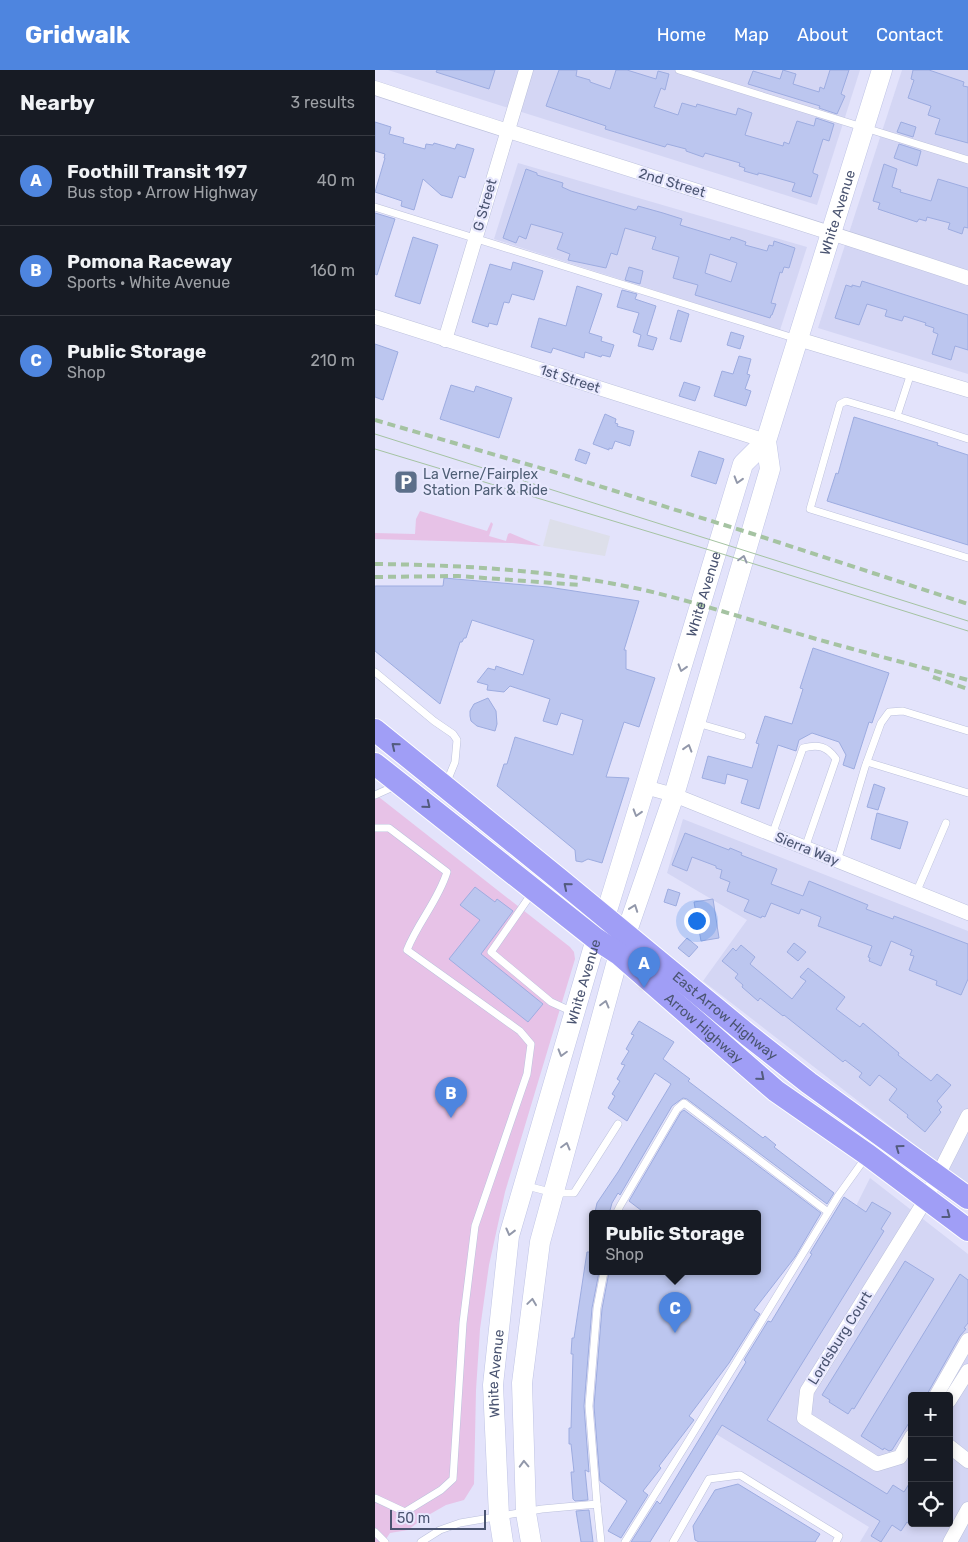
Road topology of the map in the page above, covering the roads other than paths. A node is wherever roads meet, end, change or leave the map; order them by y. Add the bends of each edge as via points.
1 (526, 70) edge
2 (679, 70) edge
3 (882, 70) edge
4 (375, 88) edge
5 (864, 127) junction
6 (507, 131) junction
7 (968, 160) edge
8 (375, 207) edge
9 (830, 232) junction
10 (475, 238) junction
11 (968, 278) edge
12 (375, 317) edge
13 (798, 339) junction
14 (445, 340) junction
15 (911, 373) junction
16 (968, 390) edge
17 (897, 416) junction
18 (968, 440) edge
19 (766, 441) junction
20 (968, 558) edge
21 (375, 672) edge
22 (696, 723) junction
23 (375, 730) edge
24 (968, 731) edge
25 (742, 736) dead end
26 (867, 762) junction
27 (375, 764) edge
28 (400, 784) junction
29 (445, 787) junction
30 (645, 787) junction
31 (968, 793) edge
32 (375, 795) edge
33 (674, 795) junction
34 (946, 823) dead end
35 (375, 828) edge
36 (772, 835) junction
37 (805, 848) junction
38 (837, 861) junction
39 (534, 890) junction
40 (916, 893) junction
41 (968, 913) edge
42 (605, 917) junction
43 (596, 939) junction
44 (622, 944) junction
45 (574, 1012) junction
46 (968, 1116) edge
47 (618, 1124) dead end
48 (867, 1155) junction
49 (938, 1176) junction
50 (524, 1185) junction
51 (554, 1193) junction
52 (968, 1198) edge
53 (926, 1199) junction
54 (618, 1210) edge
55 (828, 1212) junction
56 (968, 1230) edge
57 (603, 1275) edge
58 (968, 1340) edge
59 (968, 1371) edge
60 (937, 1392) edge
61 (953, 1395) edge
62 (911, 1437) edge
63 (953, 1449) edge
64 (968, 1461) edge
65 (375, 1498) edge
66 (597, 1504) junction
67 (968, 1508) edge
68 (526, 1513) junction
69 (499, 1516) junction
70 (375, 1532) edge
71 (385, 1542) edge
72 (421, 1542) edge
73 (503, 1542) edge
74 (531, 1542) edge
75 (601, 1542) edge
76 (625, 1542) edge
77 (673, 1542) edge
78 (836, 1542) edge
79 (950, 1542) edge

1 - 6 street, G Street
2 - 5 lane
3 - 5 main road, White Avenue
4 - 6 street, 2nd Street
5 - 7 lane
5 - 9 main road, White Avenue
6 - 9 street, 2nd Street
6 - 10 street, G Street
8 - 10 lane
9 - 11 street, 2nd Street
9 - 13 main road, White Avenue
10 - 13 lane
10 - 14 street, G Street
12 - 14 street, 1st Street
13 - 15 street
13 - 19 main road, White Avenue
14 - 19 street, 1st Street
15 - 16 street
15 - 17 lane
17 - 18 lane
17 - 20 lane via 845,401 840,404 810,509
22 -> 19 main road, White Avenue via 769,469
19 -> 30 main road, White Avenue via 743,464
21 - 29 lane via 457,740 455,762
22 - 25 lane
33 -> 22 main road, White Avenue
29 -> 23 main road, East Arrow Highway
24 - 26 lane via 903,711 889,712 881,723
26 - 31 lane
26 - 38 lane
27 - 28 main road, Arrow Highway
28 - 32 lane
28 -> 39 main road, Arrow Highway
42 -> 29 main road, East Arrow Highway
30 - 33 street, Sierra Way
30 -> 42 main road, White Avenue
33 - 36 street, Sierra Way
44 -> 33 main road, White Avenue
34 - 40 lane
35 - 65 lane via 389,828 447,872 442,888 413,934 407,950 520,1031 531,1044 527,1074 475,1226 463,1323 453,1480 405,1512
36 - 37 street, Sierra Way
36 - 37 lane via 803,748 823,746 837,759
37 - 38 street, Sierra Way
38 - 40 street, Sierra Way
39 - 43 main road, Arrow Highway
39 - 45 lane via 491,952 551,1002
40 - 41 street, Sierra Way
42 - 43 main road, White Avenue
42 - 44 main road, East Arrow Highway
43 - 44 main road, Arrow Highway
43 - 45 main road, White Avenue
44 -> 48 main road, Arrow Highway via 776,1091
49 -> 44 main road, East Arrow Highway
51 -> 44 main road, White Avenue
45 -> 50 main road, White Avenue
46 - 49 street
47 - 51 lane via 574,1193
48 - 53 main road, Arrow Highway
48 - 55 lane
49 - 52 main road, East Arrow Highway
49 - 53 street
50 - 51 lane
50 -> 69 main road, White Avenue via 509,1236 493,1385
68 -> 51 main road, White Avenue via 521,1383 540,1242
53 -> 56 main road, Arrow Highway
53 - 62 street, Lordsburg Court via 807,1391 804,1418 877,1464 900,1457
54 - 55 lane via 677,1109 684,1104
55 - 76 lane
57 - 66 lane via 597,1308 589,1406
58 - 60 street
59 - 61 street
63 - 64 street
66 - 68 lane
66 - 75 lane
67 - 79 street
68 - 69 lane
68 - 74 main road, White Avenue
69 - 72 lane via 440,1530
69 - 73 main road, White Avenue
70 - 71 lane
77 - 78 lane via 709,1479 740,1475 839,1536

